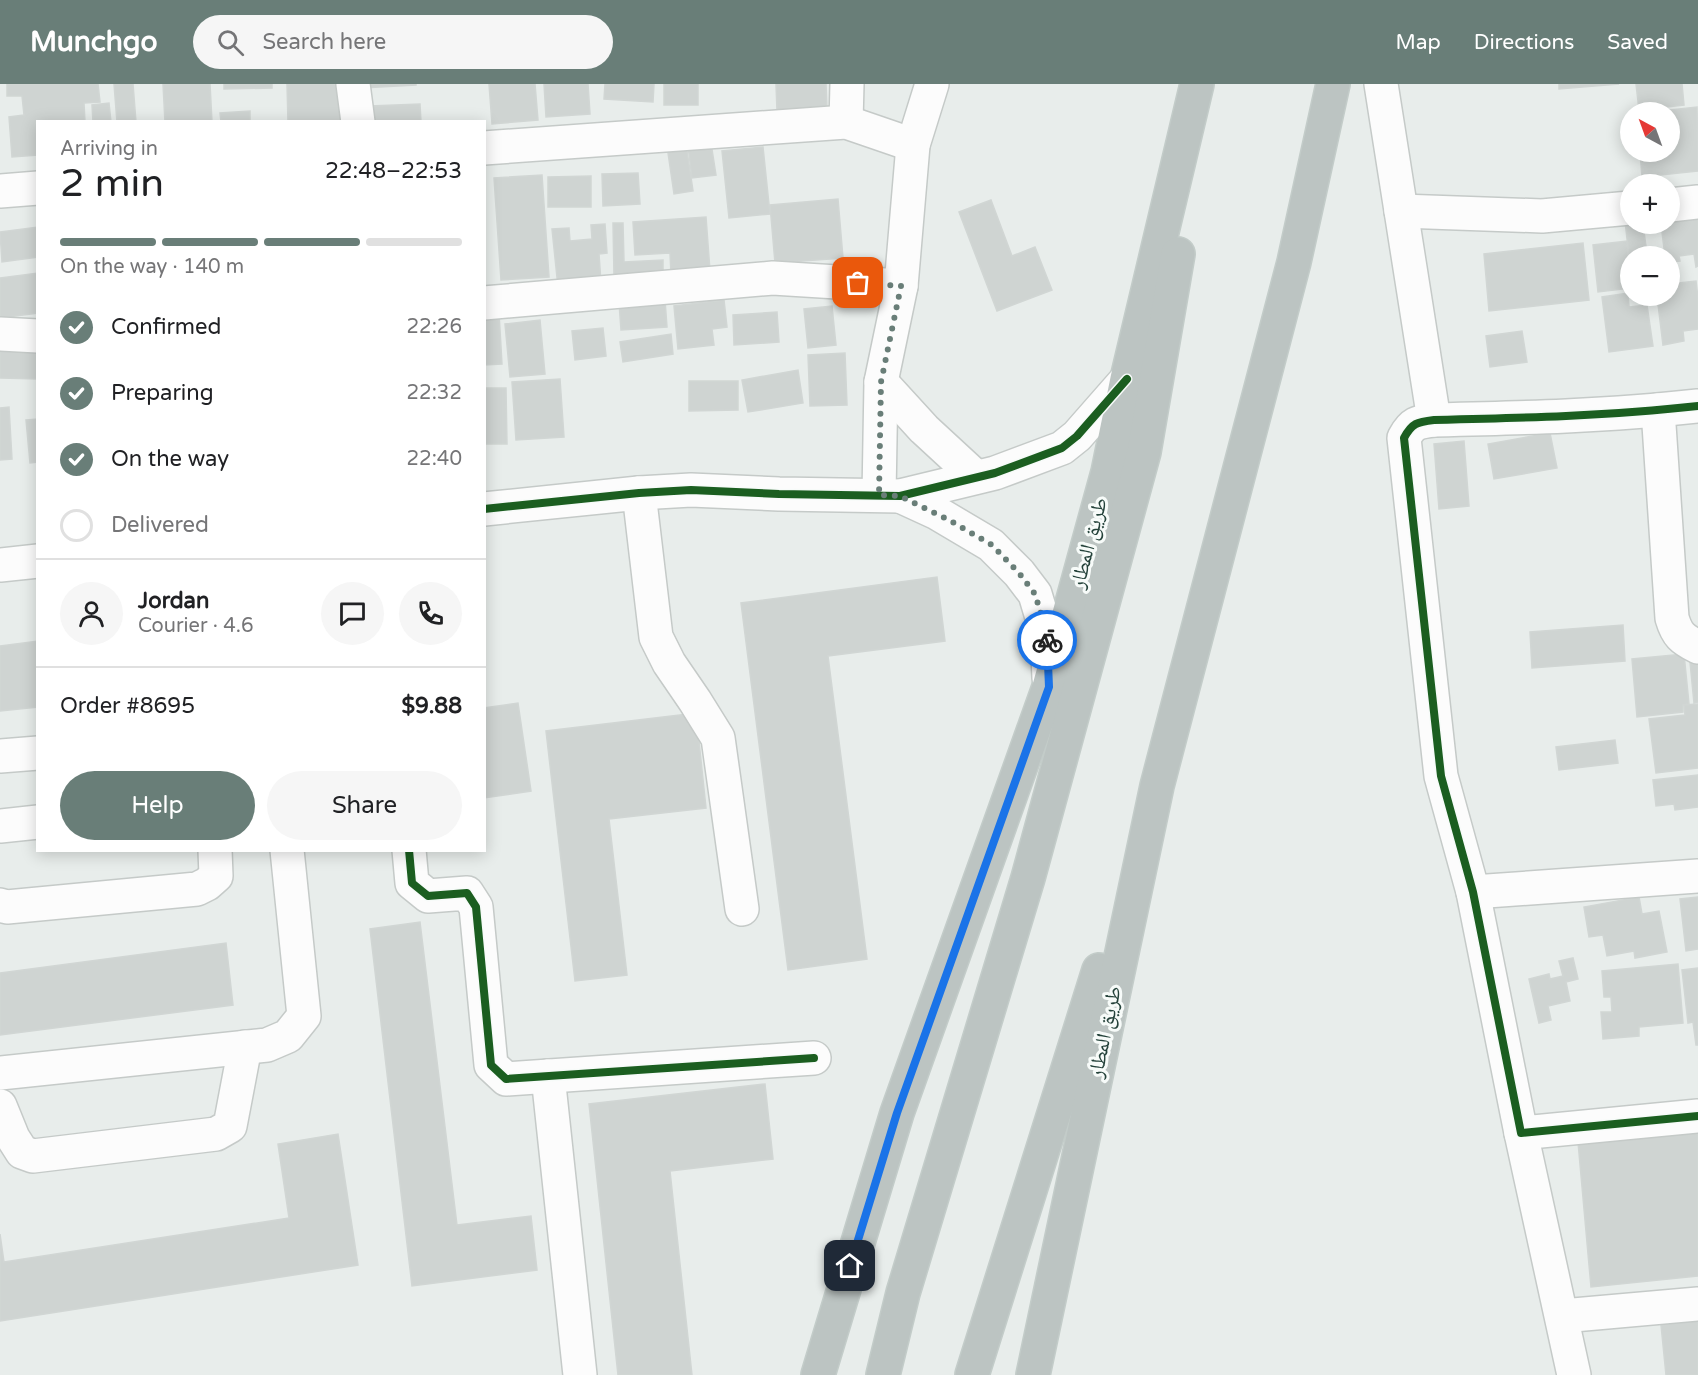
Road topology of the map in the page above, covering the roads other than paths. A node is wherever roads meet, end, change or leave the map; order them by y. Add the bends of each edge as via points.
1 (353, 84) edge
2 (847, 84) edge
3 (932, 84) edge
4 (1197, 84) edge
5 (1206, 84) edge
6 (1333, 84) edge
7 (1381, 84) edge
8 (358, 120) edge
9 (846, 122) junction
10 (913, 145) junction
11 (486, 148) edge
12 (36, 188) edge
13 (0, 191) edge
14 (1698, 202) edge
15 (1680, 204) edge
16 (1620, 209) edge
17 (1401, 212) junction
18 (901, 286) junction
19 (486, 303) edge
20 (0, 334) edge
21 (36, 336) edge
22 (1127, 379) junction
23 (881, 382) junction
24 (1698, 406) edge
25 (1658, 410) junction
26 (1434, 420) junction
27 (976, 477) junction
28 (639, 493) junction
29 (889, 495) junction
30 (486, 508) edge
31 (36, 561) edge
32 (0, 565) edge
33 (1698, 647) edge
34 (1049, 687) junction
35 (36, 753) edge
36 (0, 756) edge
37 (1157, 786) junction
38 (36, 822) edge
39 (0, 826) edge
40 (215, 852) edge
41 (287, 852) edge
42 (409, 852) edge
43 (1698, 876) edge
44 (1473, 892) junction
45 (0, 905) edge
46 (742, 909) dead end
47 (245, 1047) junction
48 (814, 1058) dead end
49 (0, 1073) edge
50 (548, 1076) junction
51 (0, 1106) edge
52 (1698, 1116) edge
53 (1521, 1133) junction
54 (1698, 1304) edge
55 (1562, 1316) junction
56 (580, 1375) edge
57 (818, 1375) edge
58 (883, 1375) edge
59 (972, 1375) edge
60 (1033, 1375) edge
61 (1574, 1375) edge

1 - 8 street
2 - 9 street
3 - 10 street
4 - 22 highway, طريق المطار
5 - 58 highway via 1144,452 1028,878 903,1293
6 - 37 highway, طريق المطار via 1294,262
7 - 17 street
9 - 10 street
9 - 11 street
10 - 18 street
12 - 13 street
14 - 15 street
16 - 17 street via 1542,216
17 - 26 street
18 - 19 street via 772,279
18 - 23 street
20 - 21 street
22 - 27 street via 1062,448
22 - 34 highway, طريق المطار via 1108,472
23 - 27 street
23 - 29 street
24 - 25 street
25 - 26 street
25 - 33 street via 1672,618 1676,631
26 - 44 street via 1418,422 1404,438 1441,776
27 - 29 street
28 - 29 street via 691,490
28 - 30 street
28 - 46 street via 656,637 718,738
29 - 34 street via 937,513 992,545 1019,573 1035,594 1047,634
31 - 32 street
34 - 57 highway, طريق المطار via 897,1113
35 - 36 street
37 - 59 highway
37 - 60 highway, طريق المطار
38 - 39 street
40 - 45 street via 216,876 197,889
41 - 47 street via 303,1016 288,1036 267,1045
42 - 50 street via 412,883 428,896 467,893 476,907 491,1065 506,1079
43 - 44 street
44 - 53 street
47 - 49 street
47 - 51 street via 230,1126 216,1134 33,1156 22,1152
48 - 50 street
50 - 56 street
52 - 53 street
53 - 55 street
54 - 55 street
55 - 61 street

